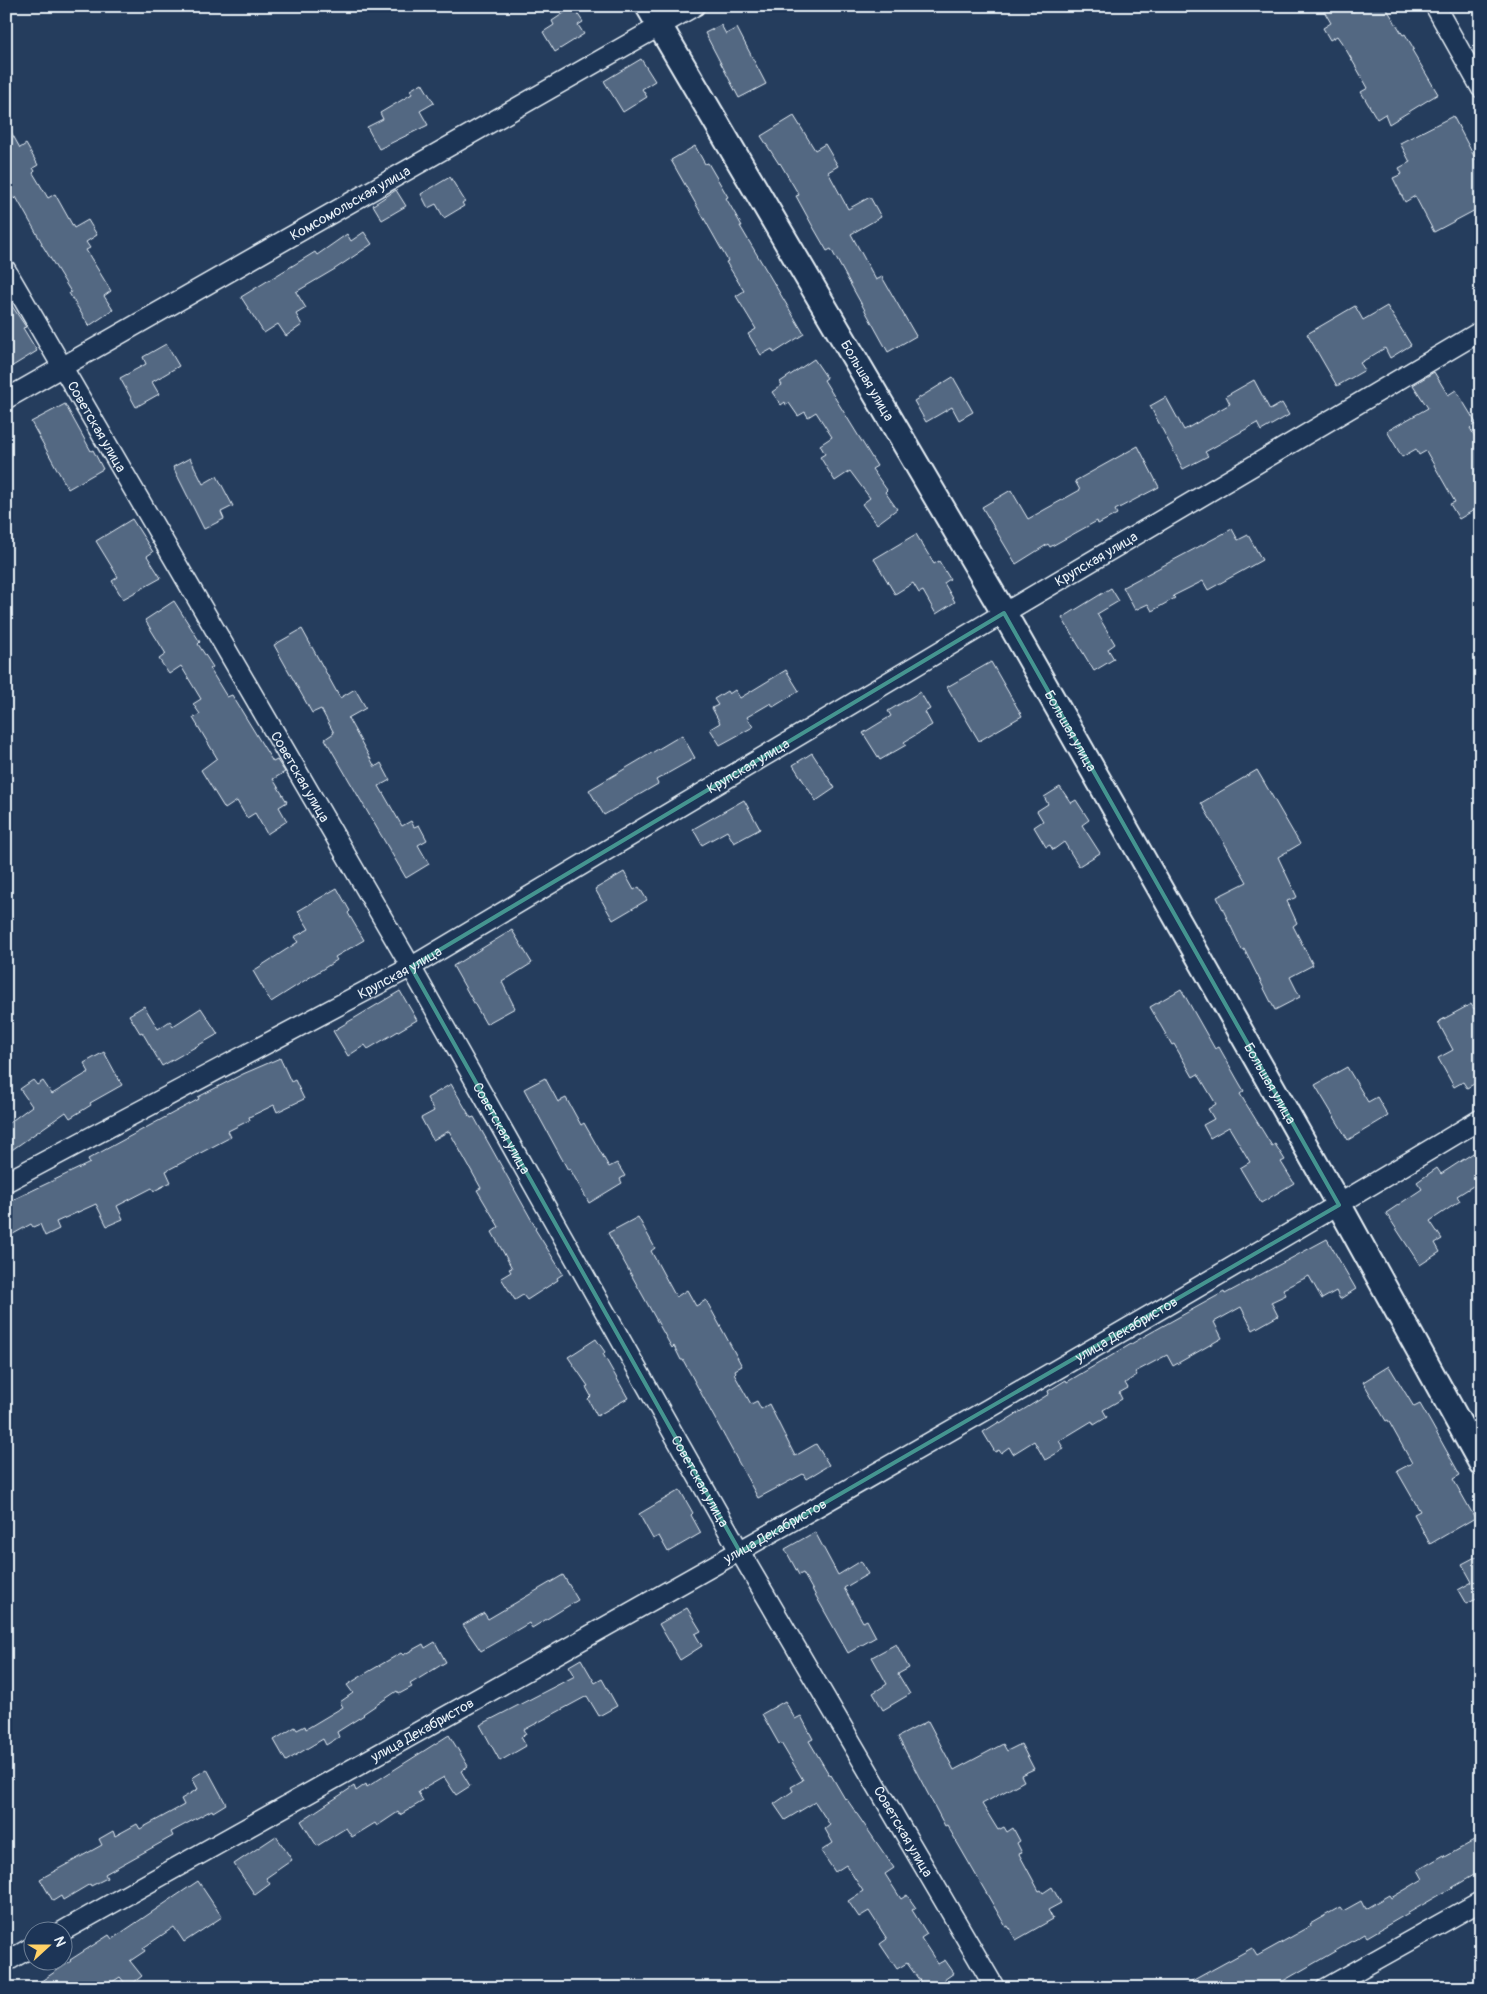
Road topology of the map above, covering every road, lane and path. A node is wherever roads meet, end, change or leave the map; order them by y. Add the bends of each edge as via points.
1 (695, 6) edge
2 (1435, 6) edge
3 (654, 16) edge
4 (1481, 88) edge
5 (6, 270) edge
6 (1481, 331) edge
7 (62, 366) junction
8 (6, 399) edge
9 (1004, 613) junction
10 (411, 967) junction
11 (1481, 1119) edge
12 (6, 1182) edge
13 (1339, 1205) junction
14 (1481, 1463) edge
15 (740, 1552) junction
16 (1481, 1901) edge
17 (72, 1926) edge
18 (22, 1953) edge
19 (6, 1962) edge
20 (995, 1988) edge
21 (1326, 1988) edge

1 - 3 street, Комсомольская улица
2 - 4 street
3 - 7 street, Комсомольская улица
3 - 9 street, Большая улица
5 - 7 street, Советская улица
6 - 9 street, Крупская улица
7 - 8 street, Комсомольская улица
7 - 10 street, Советская улица
9 - 10 street, Крупская улица
9 - 13 street, Большая улица
10 - 12 street, Крупская улица
10 - 15 street, Советская улица
11 - 13 street, улица Декабристов
13 - 14 street, Большая улица
13 - 15 street, улица Декабристов
15 - 17 street, улица Декабристов
15 - 20 street, Советская улица
16 - 21 street
18 - 19 street

